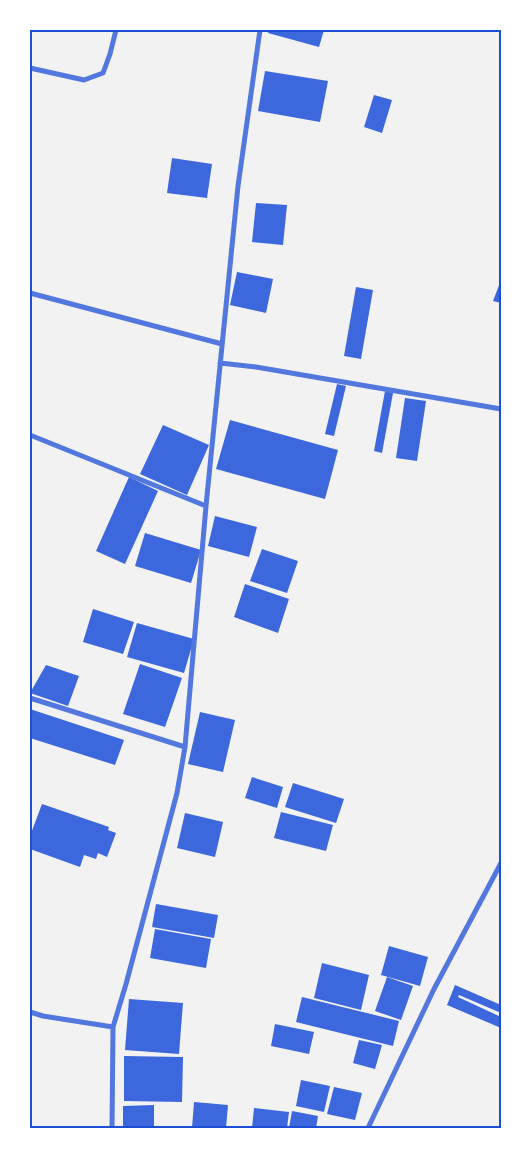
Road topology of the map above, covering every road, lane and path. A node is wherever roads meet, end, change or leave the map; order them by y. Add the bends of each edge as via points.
1 (116, 30) edge
2 (260, 30) edge
3 (30, 68) edge
4 (30, 293) edge
5 (222, 344) junction
6 (220, 363) junction
7 (501, 409) edge
8 (30, 435) edge
9 (206, 506) junction
10 (30, 698) edge
11 (185, 747) junction
12 (501, 863) edge
13 (30, 1012) edge
14 (113, 1027) junction
15 (112, 1128) edge
16 (368, 1128) edge

1 - 3 street via 103,73 84,80
2 - 5 street via 238,186
4 - 5 street
5 - 6 street
6 - 7 street via 256,366
6 - 9 street
8 - 9 street
9 - 11 street
10 - 11 street
11 - 14 street via 177,793
12 - 16 street via 434,989
13 - 14 street
14 - 15 street

